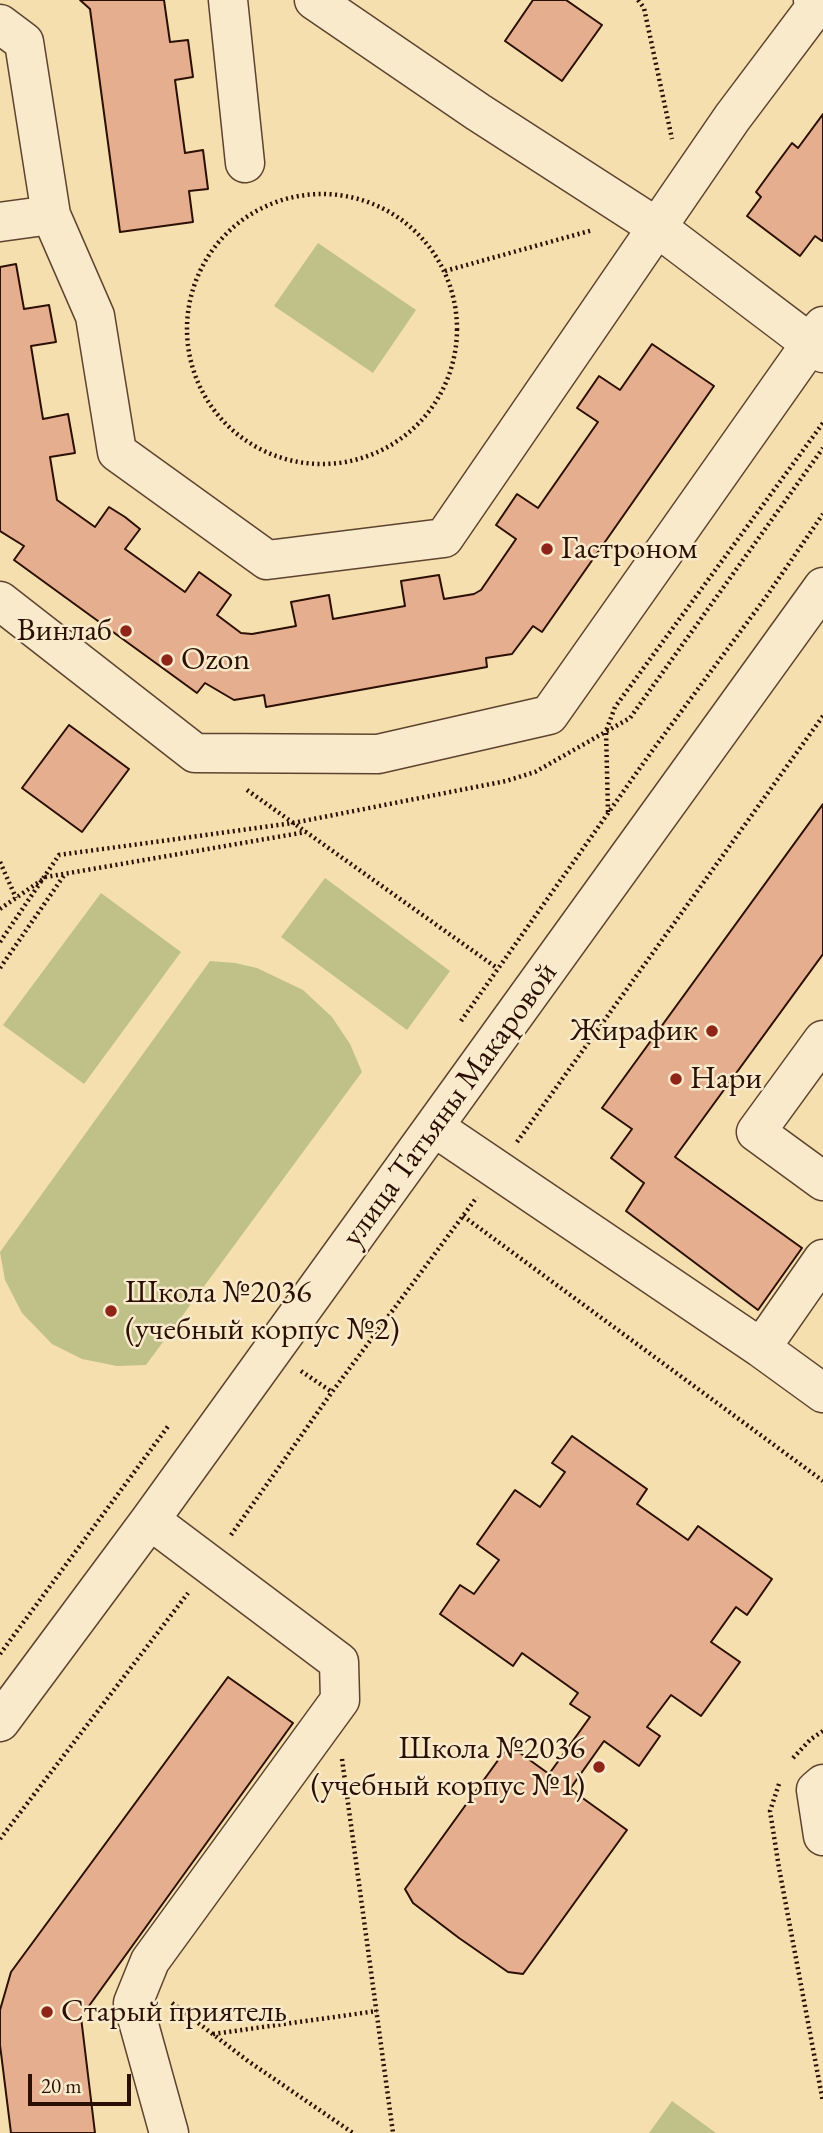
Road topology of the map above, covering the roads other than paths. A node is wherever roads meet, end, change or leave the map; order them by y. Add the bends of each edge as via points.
1 (229, 0) edge
2 (314, 0) edge
3 (813, 0) edge
4 (0, 24) edge
5 (245, 163) dead end
6 (51, 215) junction
7 (0, 222) edge
8 (648, 223) junction
9 (819, 341) edge
10 (823, 587) edge
11 (0, 601) edge
12 (823, 1040) edge
13 (434, 1127) junction
14 (823, 1181) edge
15 (823, 1259) edge
16 (761, 1348) junction
17 (823, 1393) edge
18 (150, 1520) junction
19 (0, 1722) edge
20 (823, 1784) edge
21 (823, 1836) edge
22 (169, 2133) edge

1 - 5 street
2 - 8 street
3 - 8 street via 814,9 682,191
4 - 6 street via 24,42
6 - 7 street
6 - 8 street via 95,316 117,452 267,560 444,538
8 - 9 street
9 - 11 street via 549,715 378,754 195,753
10 - 13 street, улица Татьяны Макаровой
12 - 14 street via 756,1132
13 - 16 street
13 - 18 street, улица Татьяны Макаровой
15 - 16 street
16 - 17 street
18 - 19 street, улица Татьяны Макаровой
18 - 22 street via 339,1662 340,1700 150,1961 133,2003
20 - 21 street via 817,1790

